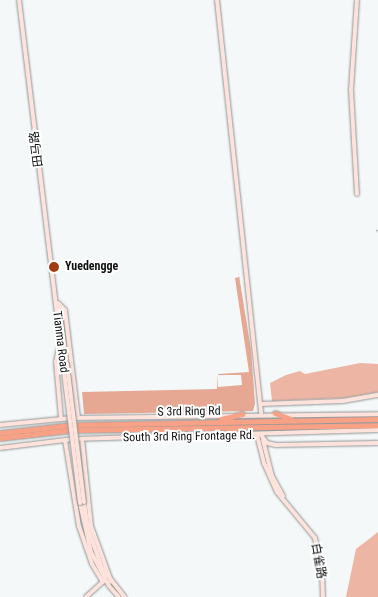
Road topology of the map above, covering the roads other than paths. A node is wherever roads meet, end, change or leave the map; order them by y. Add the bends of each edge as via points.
1 (19, 0) edge
2 (216, 0) edge
3 (357, 0) edge
4 (357, 194) dead end
5 (56, 299) junction
6 (59, 304) junction
7 (60, 344) junction
8 (65, 364) junction
9 (378, 395) edge
10 (261, 404) junction
11 (261, 413) junction
12 (275, 413) junction
13 (242, 414) junction
14 (61, 418) junction
15 (78, 418) junction
16 (294, 420) junction
17 (213, 422) junction
18 (377, 422) edge
19 (0, 425) edge
20 (243, 427) junction
21 (155, 429) junction
22 (0, 433) edge
23 (259, 435) junction
24 (217, 436) junction
25 (176, 437) junction
26 (0, 438) edge
27 (82, 439) junction
28 (65, 440) junction
29 (378, 443) edge
30 (0, 448) edge
31 (82, 502) junction
32 (104, 581) junction
33 (111, 581) junction
34 (86, 597) edge
35 (119, 597) edge
36 (125, 597) edge
37 (323, 597) edge

1 - 5 street, 田马路
2 - 10 street
3 - 4 street via 351,90
5 - 6 street, Tianma Road
5 - 7 street, Tianma Road
6 - 8 street, Tianma Road
6 - 15 street via 65,310
7 - 8 street, Tianma Road
7 - 14 street via 56,362
8 - 31 street, Tianma Road, bridge
9 - 10 street via 343,401
10 - 11 street
11 - 12 street, South 3rd Ring Frontage Rd.
11 - 13 street, South 3rd Ring Frontage Rd.
12 - 16 highway
12 - 18 street, South 3rd Ring Frontage Rd.
13 - 15 street, South 3rd Ring Frontage Rd.
13 - 17 highway
14 - 15 street, South 3rd Ring Frontage Rd.
14 - 19 street, South 3rd Ring Frontage Rd.
16 - 17 highway, S 3rd Ring Rd
16 - 18 highway, S 3rd Ring Rd
17 - 22 highway, S 3rd Ring Rd via 71,424
18 - 20 highway, S 3rd Ring Rd
18 - 23 street, South 3rd Ring Frontage Rd.
20 - 21 highway, S 3rd Ring Rd
20 - 24 highway
21 - 25 highway
21 - 26 highway, S 3rd Ring Rd via 54,431
23 - 24 street, South 3rd Ring Frontage Rd.
23 - 29 street via 267,443 276,445
23 - 37 street, 白雀路 via 269,476 315,538 322,570
24 - 25 street, South 3rd Ring Frontage Rd.
25 - 27 street, South 3rd Ring Frontage Rd.
27 - 28 street, South 3rd Ring Frontage Rd.
27 - 33 street via 91,526
28 - 30 street, South 3rd Ring Frontage Rd.
28 - 32 street via 79,526 92,564
31 - 32 street, Tianma Road via 85,534
31 - 33 street, Tianma Road via 94,547
32 - 34 street
32 - 35 street, Tianma Road
33 - 36 street, Tianma Road

